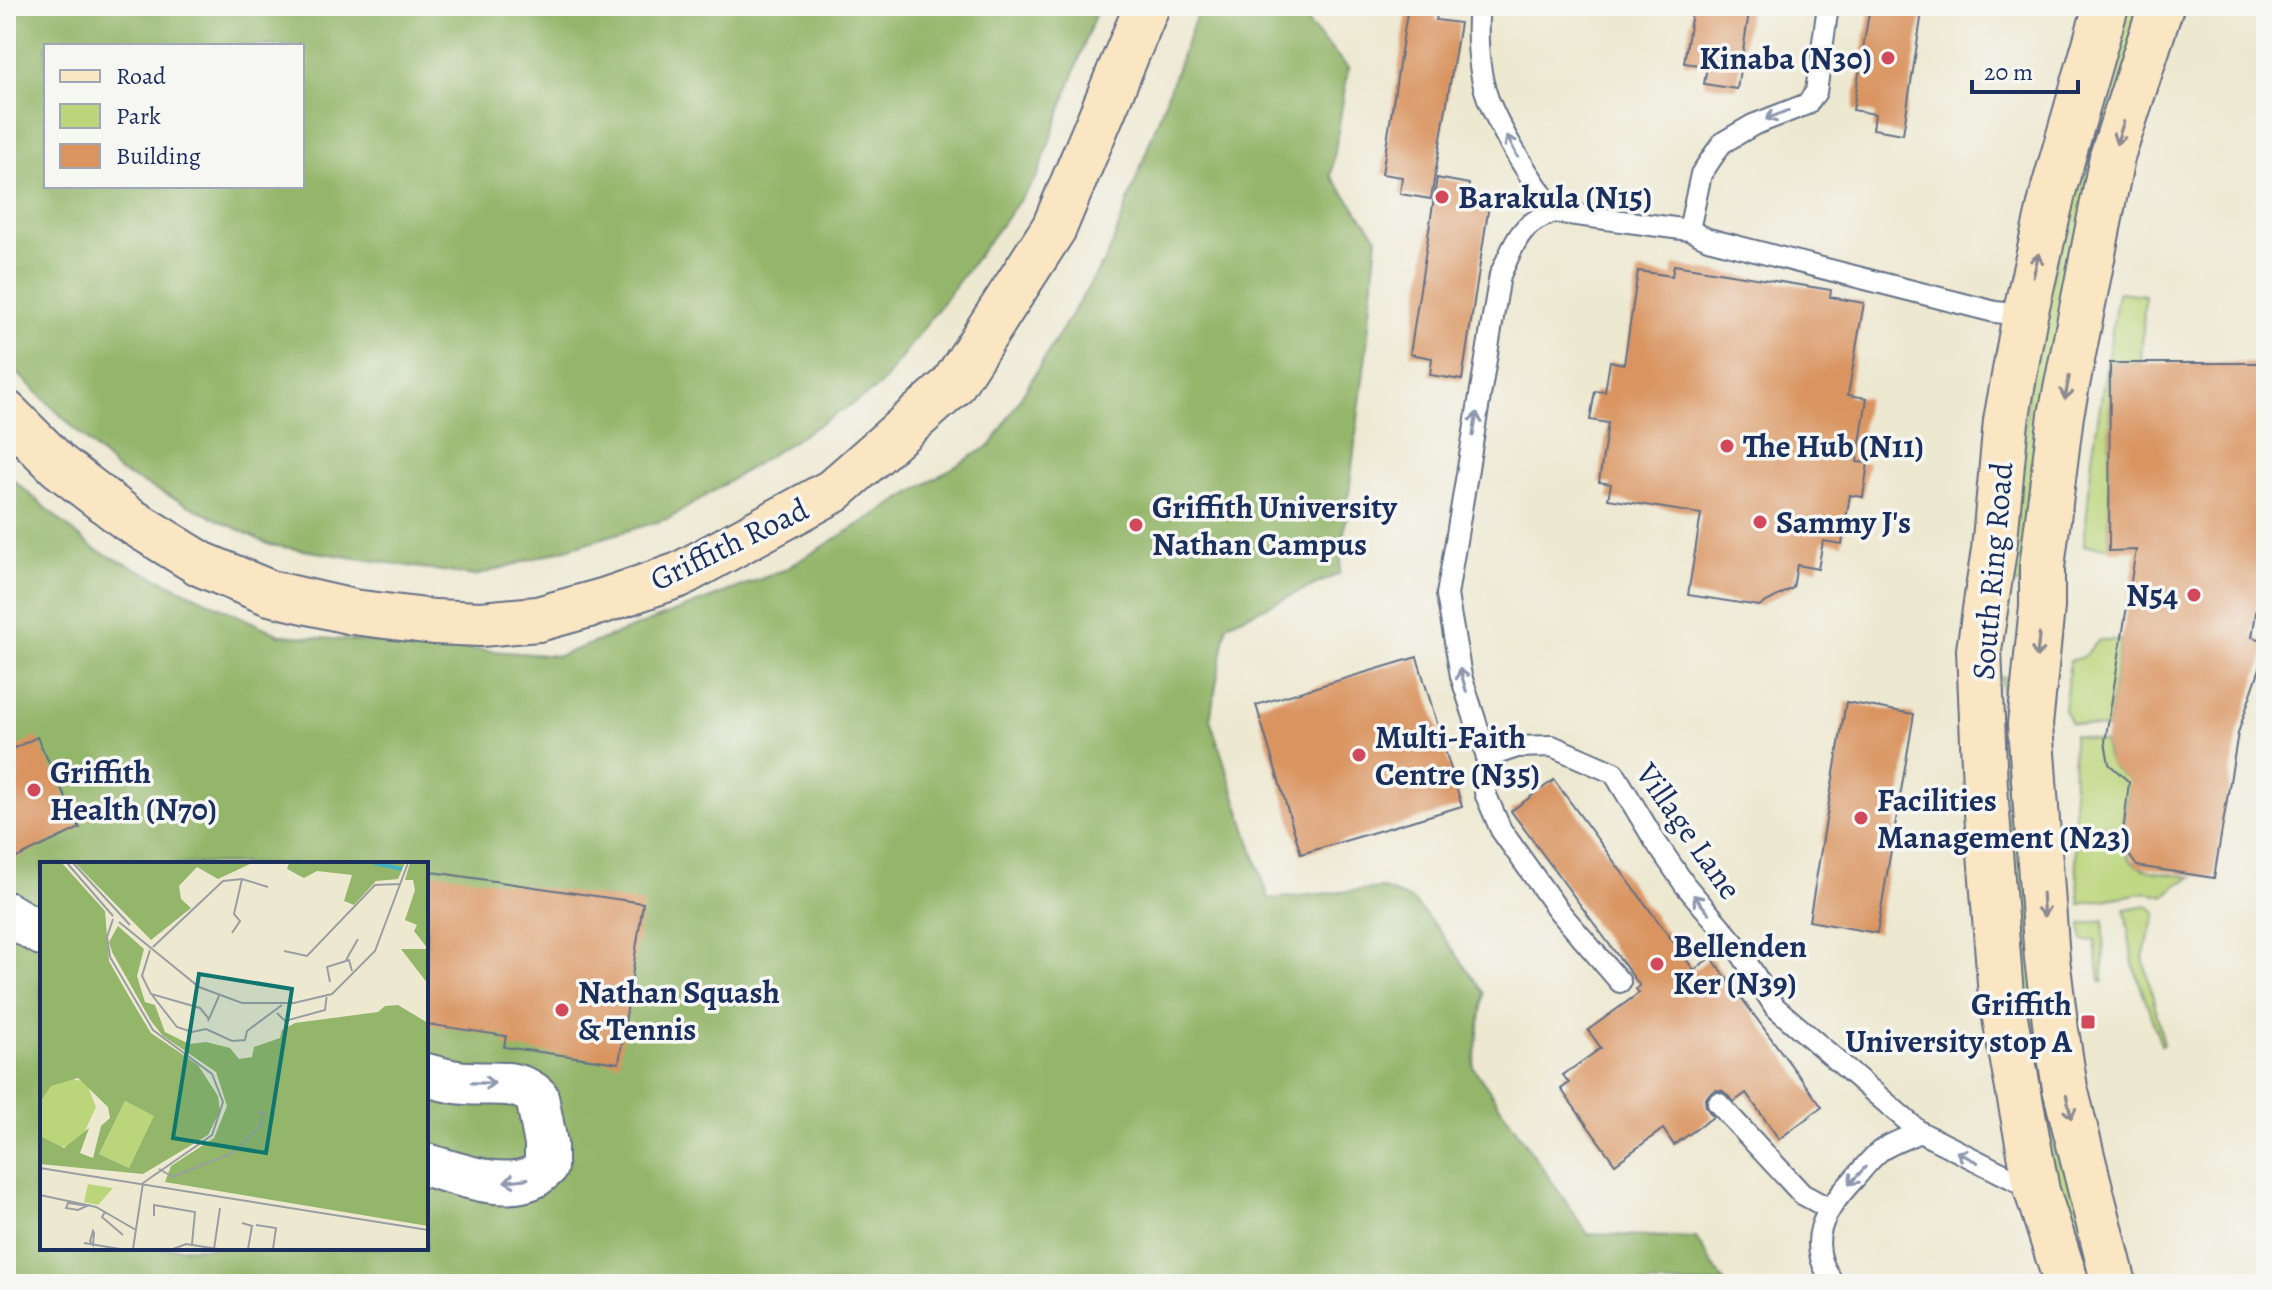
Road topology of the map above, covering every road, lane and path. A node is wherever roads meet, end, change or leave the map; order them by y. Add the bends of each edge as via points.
1 (1147, 6) edge
2 (1479, 6) edge
3 (1828, 6) edge
4 (2106, 6) edge
5 (2161, 6) edge
6 (1554, 212) junction
7 (1689, 230) junction
8 (2025, 315) junction
9 (6, 413) edge
10 (1487, 757) junction
11 (6, 913) edge
12 (40, 933) edge
13 (1620, 982) dead end
14 (428, 1075) edge
15 (1718, 1103) dead end
16 (1920, 1132) junction
17 (428, 1166) edge
18 (2037, 1191) junction
19 (1830, 1209) junction
20 (1834, 1284) edge
21 (2067, 1284) edge
22 (2114, 1284) edge

1 - 9 street, Griffith Road via 1054,228 952,386 833,491 679,575 538,619 481,624 353,612 270,593 201,564 128,519 59,466
6 -> 2 lane via 1487,97 1477,32
3 -> 7 lane via 1816,92 1807,104 1722,143 1701,174
8 -> 4 street, South Ring Road via 2054,188
5 -> 22 street, South Ring Road via 2112,157 2061,415 2030,725 2056,1030 2065,1088
6 - 7 lane
10 -> 6 lane via 1461,676 1447,595 1500,275 1522,229
7 - 8 lane via 1738,247
8 - 18 street, South Ring Road via 2006,421 1979,650 2001,996
10 - 13 lane via 1485,793 1501,830 1558,910
16 -> 10 lane, Village Lane via 1775,1007 1735,944 1685,885 1614,773 1552,746 1517,747
11 - 12 street
14 -> 17 street via 459,1083 517,1084 537,1097 546,1167 533,1178 510,1183
15 - 19 lane via 1802,1194
18 -> 16 lane, Village Lane
16 -> 19 lane via 1881,1151
18 - 21 street, South Ring Road
19 - 20 lane via 1817,1245 1821,1265

